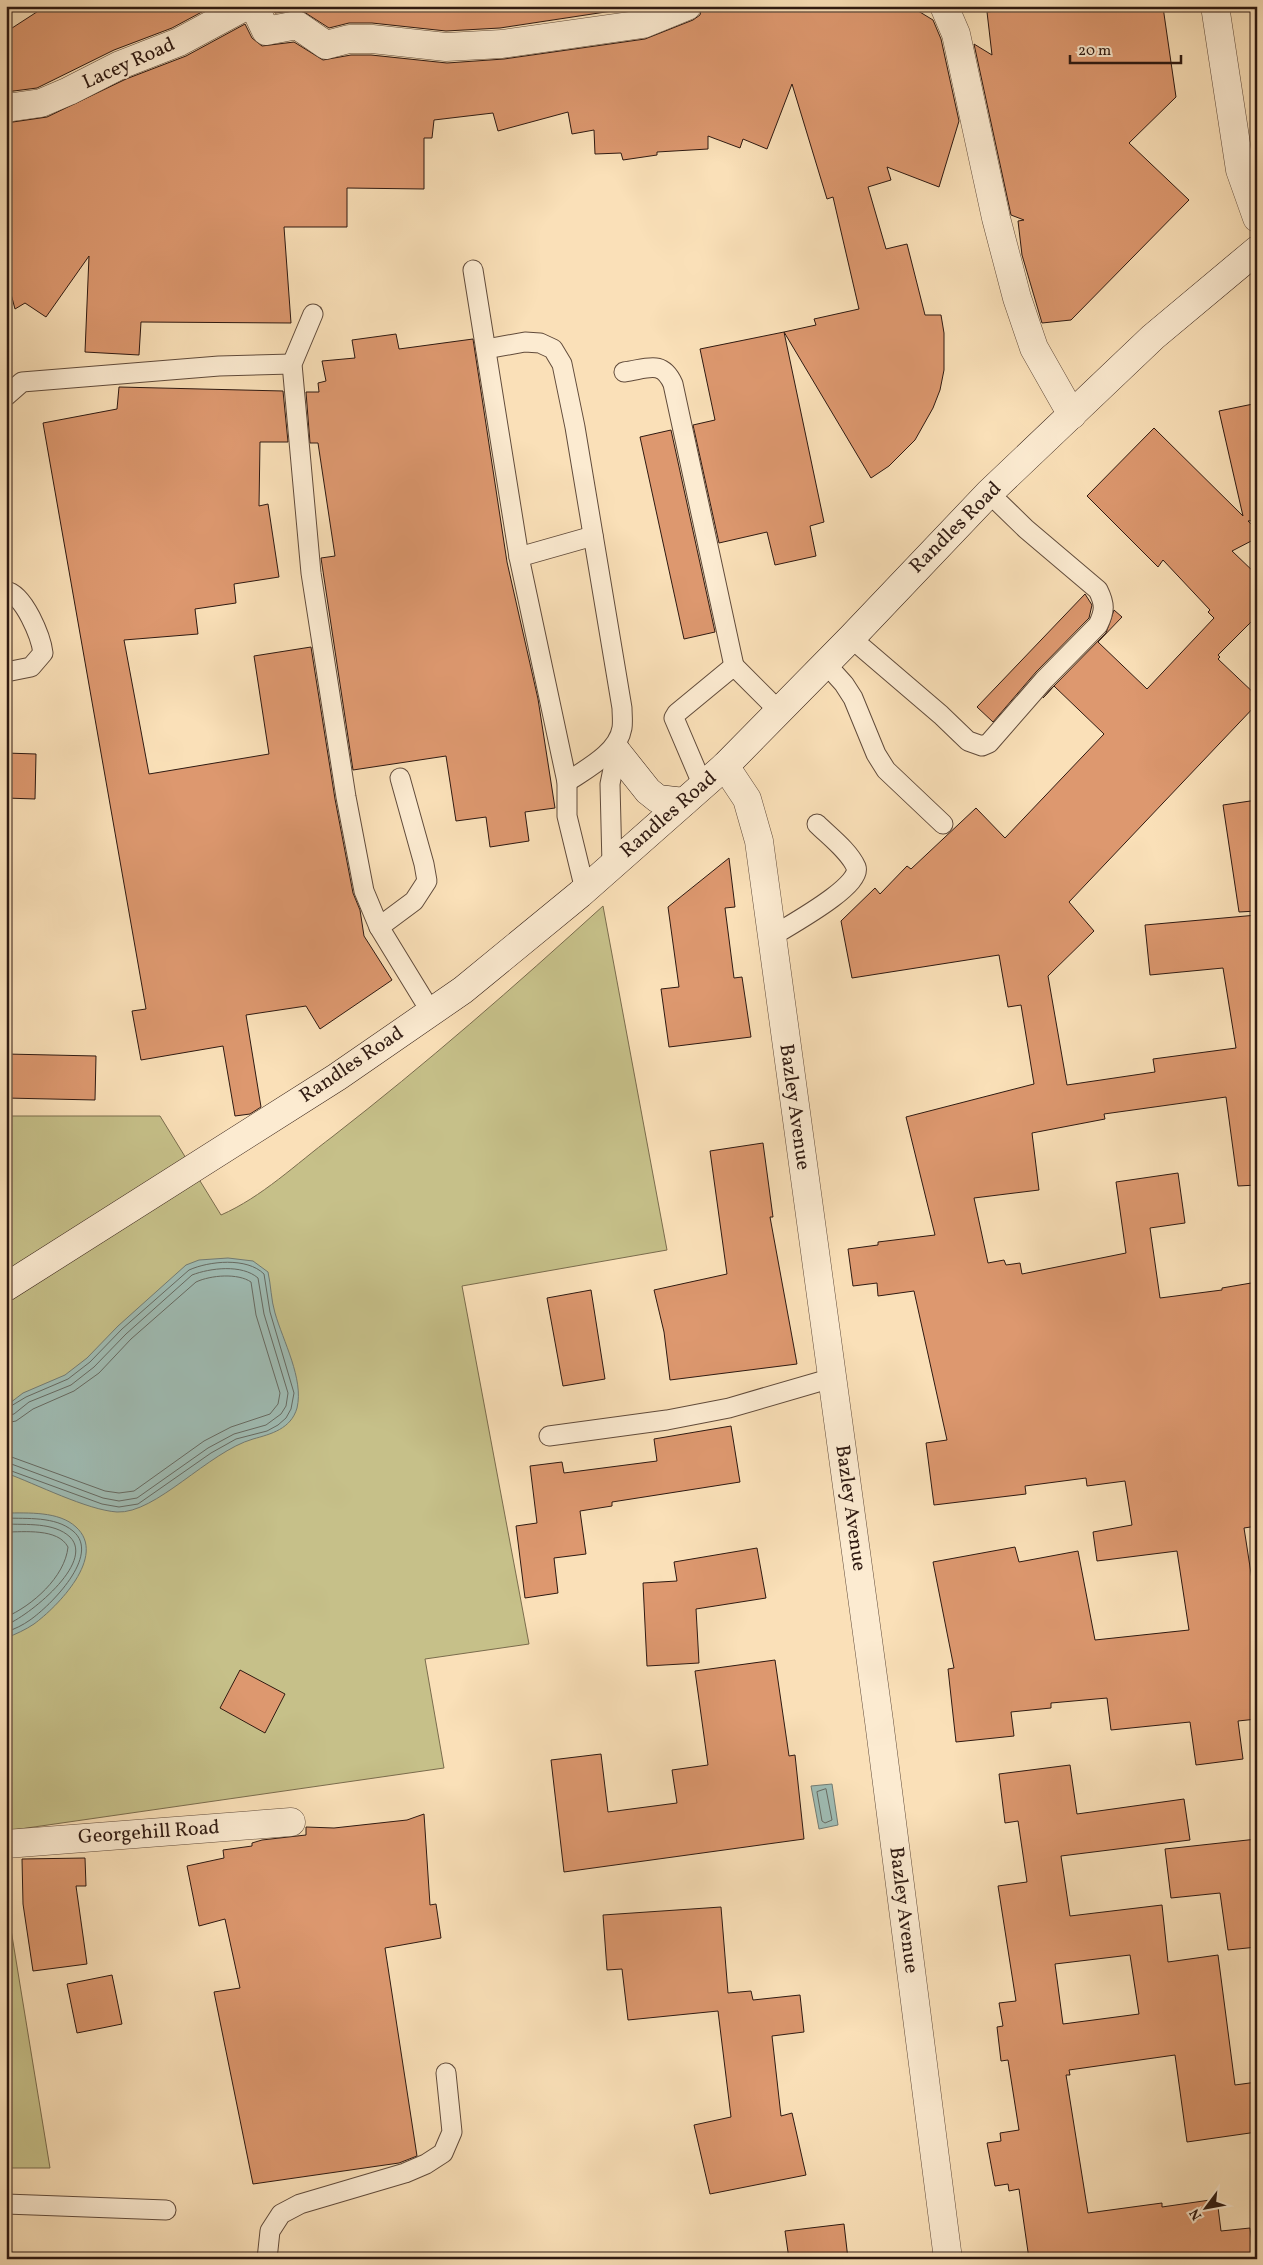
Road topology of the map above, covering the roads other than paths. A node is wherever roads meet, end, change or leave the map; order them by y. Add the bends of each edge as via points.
1 (246, 6) edge
2 (254, 6) edge
3 (687, 6) edge
4 (944, 6) edge
5 (1215, 6) edge
6 (6, 108) edge
7 (1257, 218) edge
8 (1257, 250) edge
9 (473, 270) dead end
10 (313, 314) dead end
11 (486, 349) junction
12 (292, 364) junction
13 (624, 372) dead end
14 (6, 396) edge
15 (1072, 415) junction
16 (989, 493) junction
17 (593, 536) junction
18 (519, 557) junction
19 (6, 591) edge
20 (851, 638) junction
21 (826, 664) junction
22 (734, 666) junction
23 (6, 672) edge
24 (779, 711) junction
25 (618, 745) junction
26 (725, 766) junction
27 (400, 778) dead end
28 (567, 782) junction
29 (693, 794) junction
30 (817, 824) dead end
31 (943, 824) dead end
32 (612, 865) junction
33 (585, 890) junction
34 (379, 927) junction
35 (771, 936) junction
36 (431, 1012) junction
37 (6, 1287) edge
38 (832, 1378) junction
39 (549, 1436) dead end
40 (291, 1822) dead end
41 (6, 1844) edge
42 (446, 2073) dead end
43 (6, 2204) edge
44 (166, 2210) dead end
45 (267, 2259) edge
46 (948, 2259) edge

1 - 6 street, Lacey Road via 179,42 120,65 70,91 40,103
2 - 3 street via 266,31 297,25 326,45 349,39 372,39 446,47 502,44 609,30 643,24
4 - 15 street via 956,34 1017,298 1034,348
5 - 7 street via 1240,170
8 - 15 street, Randles Road via 1153,337
9 - 11 lane
10 - 12 lane
11 - 17 lane via 525,342 540,343 553,349 562,364
11 - 18 lane
12 - 14 lane via 219,366 22,382
12 - 34 lane via 311,574 364,891
13 - 22 lane via 660,367 668,372 673,384
15 - 16 street, Randles Road
16 - 20 street, Randles Road
16 - 20 lane via 1098,590 1104,602 1104,614 1098,625 1044,680 995,738 982,746 968,741
17 - 18 lane
17 - 25 lane via 622,708
18 - 28 lane
19 - 23 lane via 22,601 43,653 31,667
20 - 21 street, Randles Road
21 - 24 street, Randles Road
21 - 31 lane via 853,698 886,770
22 - 24 lane
22 - 29 lane via 674,718
24 - 26 street, Randles Road
25 - 28 lane
25 - 29 street via 648,791 658,799
25 - 32 lane via 610,784
26 - 29 street, Randles Road
26 - 35 street, Bazley Avenue via 747,799 753,818
27 - 34 lane via 427,881 414,901
28 - 33 lane via 567,816
29 - 32 street, Randles Road
30 - 35 lane via 848,856 857,874 835,897
32 - 33 street, Randles Road
33 - 36 street, Randles Road via 463,990
34 - 36 lane
35 - 38 street, Bazley Avenue
36 - 37 street, Randles Road via 337,1077
38 - 39 lane via 729,1408
38 - 46 street, Bazley Avenue
40 - 41 street, Georgehill Road
42 - 45 lane via 452,2132 443,2153 405,2173 300,2204 281,2214 270,2231
43 - 44 lane

